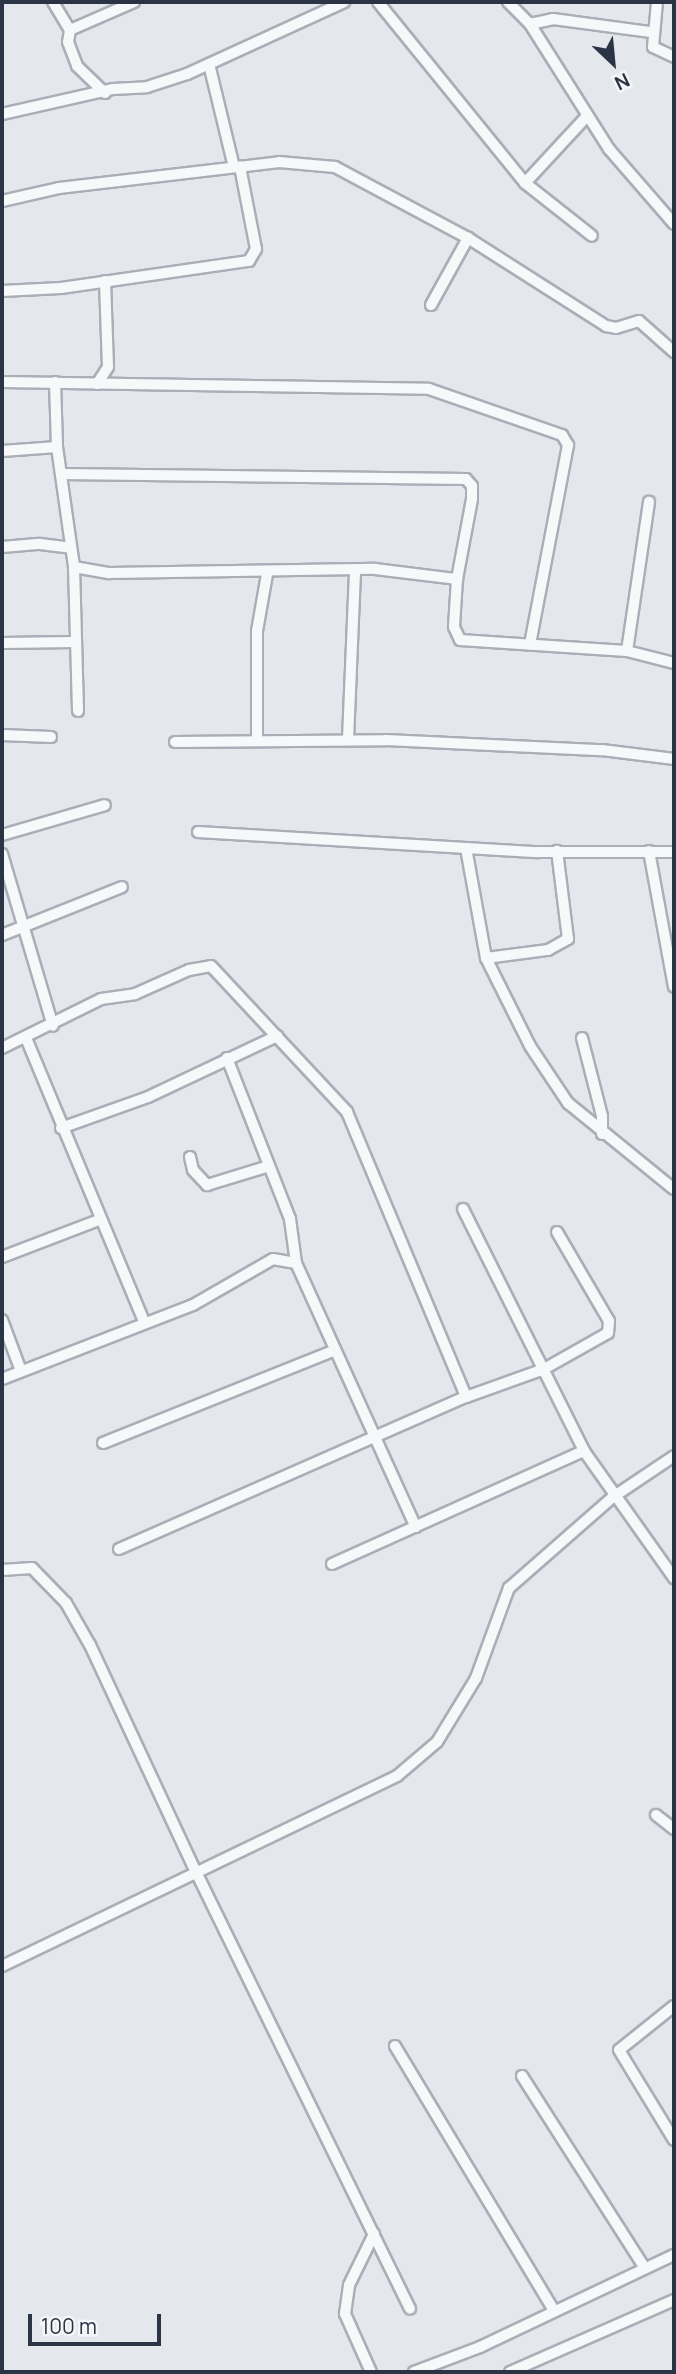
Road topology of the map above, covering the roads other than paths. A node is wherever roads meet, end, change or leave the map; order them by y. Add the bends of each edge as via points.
1 (53, 2) edge
2 (134, 2) edge
3 (344, 2) edge
4 (378, 2) edge
5 (509, 2) edge
6 (657, 2) edge
7 (530, 24) junction
8 (70, 30) junction
9 (651, 32) junction
10 (674, 57) edge
11 (209, 64) junction
12 (105, 93) junction
13 (2, 114) edge
14 (587, 116) junction
15 (237, 167) junction
16 (525, 183) junction
17 (2, 201) edge
18 (674, 224) edge
19 (592, 236) dead end
20 (468, 239) junction
21 (105, 281) junction
22 (2, 291) edge
23 (432, 305) dead end
24 (674, 352) edge
25 (2, 382) edge
26 (55, 382) junction
27 (97, 384) junction
28 (57, 447) junction
29 (2, 451) edge
30 (63, 474) junction
31 (649, 502) dead end
32 (2, 547) edge
33 (71, 548) junction
34 (74, 567) junction
35 (355, 570) junction
36 (267, 574) junction
37 (457, 579) junction
38 (74, 642) junction
39 (2, 643) edge
40 (530, 644) junction
41 (627, 651) junction
42 (674, 663) edge
43 (78, 711) dead end
44 (2, 734) edge
45 (51, 737) dead end
46 (257, 738) junction
47 (348, 739) junction
48 (175, 742) dead end
49 (674, 759) edge
50 (105, 805) dead end
51 (198, 832) dead end
52 (2, 835) edge
53 (466, 848) junction
54 (557, 851) junction
55 (649, 851) junction
56 (674, 852) edge
57 (2, 854) edge
58 (122, 887) dead end
59 (23, 927) junction
60 (2, 935) edge
61 (486, 958) junction
62 (674, 987) edge
63 (53, 1026) junction
64 (277, 1036) junction
65 (26, 1038) junction
66 (582, 1038) dead end
67 (2, 1048) edge
68 (227, 1058) junction
69 (61, 1128) junction
70 (602, 1134) junction
71 (190, 1157) dead end
72 (266, 1167) junction
73 (674, 1189) edge
74 (463, 1209) dead end
75 (99, 1220) junction
76 (557, 1233) dead end
77 (2, 1256) edge
78 (296, 1264) junction
79 (2, 1320) edge
80 (144, 1321) junction
81 (335, 1350) junction
82 (544, 1369) junction
83 (21, 1371) junction
84 (2, 1379) edge
85 (466, 1397) junction
86 (376, 1436) junction
87 (103, 1443) dead end
88 (584, 1451) junction
89 (674, 1456) edge
90 (613, 1497) junction
91 (416, 1527) junction
92 (119, 1549) dead end
93 (332, 1564) dead end
94 (2, 1570) edge
95 (674, 1578) edge
96 (656, 1815) dead end
97 (674, 1829) edge
98 (197, 1874) junction
99 (2, 1966) edge
100 (674, 2006) edge
101 (396, 2046) dead end
102 (522, 2076) dead end
103 (674, 2140) edge
104 (374, 2234) junction
105 (674, 2255) edge
106 (645, 2268) junction
107 (674, 2300) edge
108 (410, 2309) dead end
109 (554, 2311) junction
110 (371, 2372) edge
111 (414, 2372) edge
112 (510, 2372) edge

1 - 8 street
2 - 8 street
3 - 11 street
4 - 16 street
5 - 7 street
6 - 9 street
7 - 9 street via 553,19
7 - 14 street
8 - 12 street via 68,42 78,66
9 - 10 street via 653,47
11 - 12 street via 147,87
11 - 15 street
12 - 13 street
14 - 16 street
14 - 18 street via 609,149
15 - 17 street via 59,188
15 - 20 street via 302,162 334,167
15 - 21 street via 256,249 248,261
16 - 19 street
20 - 23 street
20 - 24 street via 606,326 639,321
21 - 22 street
21 - 27 street via 108,367
25 - 26 street
26 - 27 street
26 - 28 street
27 - 40 street via 429,389 562,435 568,445
28 - 29 street
28 - 30 street
30 - 33 street
30 - 37 street via 466,479 472,486 472,499
31 - 41 street
32 - 33 street via 40,544
33 - 34 street
34 - 36 street via 109,573
34 - 38 street
35 - 36 street
35 - 37 street via 399,570
35 - 47 street
36 - 46 street via 257,631
37 - 40 street via 455,636 483,643
38 - 39 street
38 - 43 street
40 - 41 street
41 - 42 street
44 - 45 street
46 - 47 street
46 - 48 street
47 - 49 street via 602,750
50 - 52 street
51 - 53 street
53 - 54 street
53 - 61 street
54 - 55 street
54 - 61 street via 568,939 548,950
55 - 56 street
55 - 62 street
57 - 59 street
58 - 59 street
59 - 60 street
59 - 63 street
61 - 70 street via 537,1058 568,1103
63 - 64 street via 101,999 135,994 189,970 211,966
63 - 65 street
64 - 68 street
64 - 85 street via 347,1112
65 - 67 street
65 - 69 street
66 - 70 street via 602,1115
68 - 69 street via 148,1097
68 - 72 street
69 - 75 street
70 - 73 street
71 - 72 street via 193,1170 207,1185
72 - 78 street via 290,1219
74 - 82 street
75 - 77 street
75 - 80 street
76 - 82 street via 611,1327
78 - 80 street via 273,1259 212,1296
78 - 81 street
79 - 83 street
80 - 83 street
81 - 86 street
81 - 87 street
82 - 85 street
82 - 88 street
83 - 84 street
85 - 86 street
86 - 91 street
86 - 92 street
88 - 90 street
88 - 91 street
89 - 90 street
90 - 95 street
90 - 98 street via 509,1588 476,1678 437,1742 397,1776
91 - 93 street
94 - 98 street via 32,1568 66,1603
96 - 97 street
98 - 99 street
98 - 104 street
100 - 103 street via 619,2050
101 - 109 street
102 - 106 street
104 - 108 street
104 - 110 street via 349,2285 345,2314
105 - 106 street
106 - 109 street
107 - 112 street
109 - 111 street

